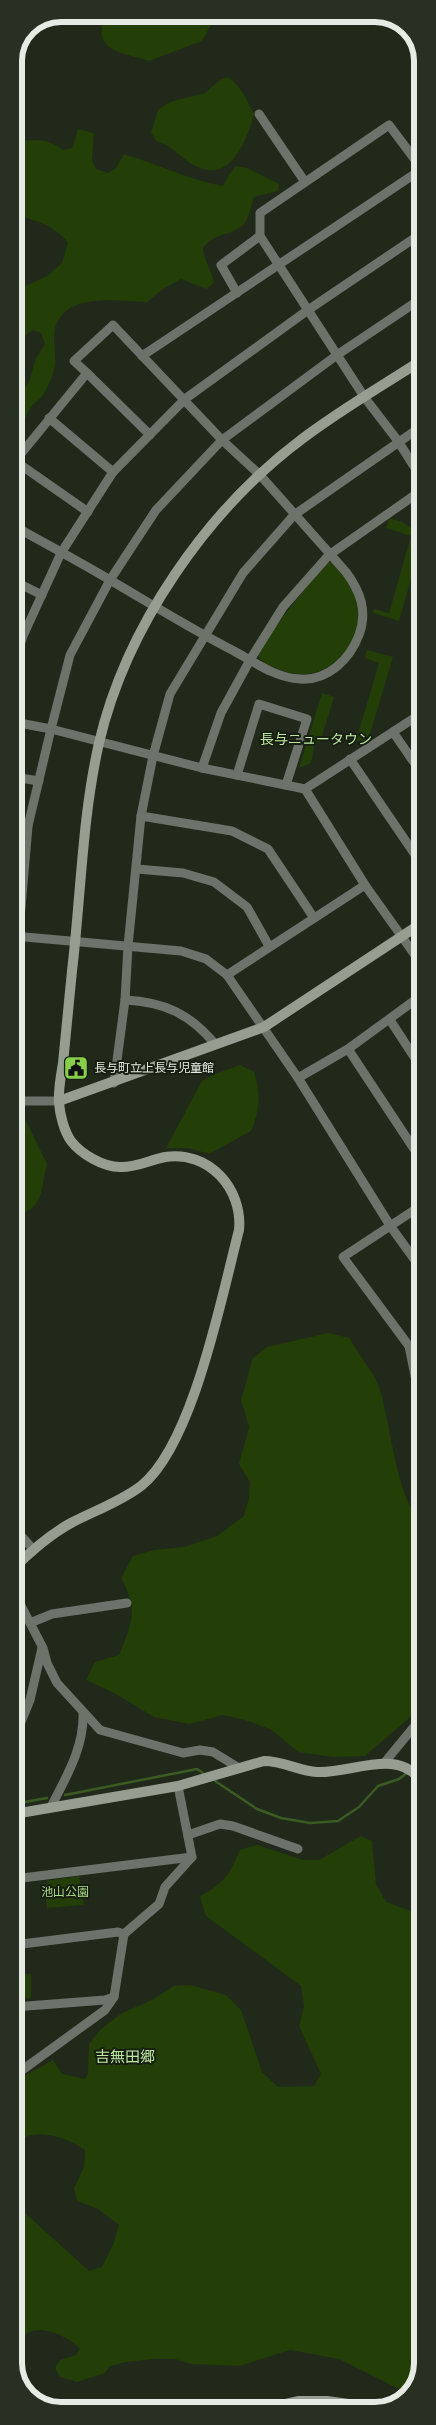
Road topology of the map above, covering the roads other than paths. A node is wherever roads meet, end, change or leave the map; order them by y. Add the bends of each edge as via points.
1 (259, 114) dead end
2 (413, 157) edge
3 (413, 175) edge
4 (304, 182) junction
5 (260, 236) junction
6 (413, 239) edge
7 (279, 265) junction
8 (237, 292) junction
9 (413, 304) edge
10 (308, 310) junction
11 (337, 355) junction
12 (142, 356) junction
13 (413, 366) edge
14 (86, 373) junction
15 (365, 398) junction
16 (185, 399) junction
17 (49, 418) junction
18 (413, 432) edge
19 (150, 434) junction
20 (222, 440) junction
21 (398, 441) junction
22 (22, 451) edge
23 (22, 465) edge
24 (413, 465) edge
25 (113, 472) junction
26 (260, 475) junction
27 (413, 496) edge
28 (88, 512) junction
29 (294, 515) junction
30 (22, 531) edge
31 (61, 553) junction
32 (329, 555) junction
33 (110, 580) junction
34 (22, 585) edge
35 (42, 595) junction
36 (155, 608) junction
37 (204, 636) junction
38 (22, 638) edge
39 (250, 660) junction
40 (413, 719) edge
41 (22, 724) edge
42 (51, 729) junction
43 (393, 732) junction
44 (99, 743) junction
45 (153, 756) junction
46 (350, 759) junction
47 (413, 761) edge
48 (202, 768) junction
49 (237, 775) junction
50 (22, 778) edge
51 (39, 781) junction
52 (286, 785) junction
53 (305, 789) junction
54 (141, 816) junction
55 (22, 825) edge
56 (28, 826) junction
57 (413, 852) edge
58 (137, 869) junction
59 (24, 880) joint
60 (365, 885) junction
61 (22, 891) edge
62 (314, 918) junction
63 (413, 928) edge
64 (22, 937) edge
65 (401, 937) junction
66 (76, 943) junction
67 (128, 946) junction
68 (269, 946) junction
69 (413, 953) edge
70 (227, 975) junction
71 (125, 1000) junction
72 (413, 1002) edge
73 (390, 1020) junction
74 (264, 1026) junction
75 (216, 1044) junction
76 (348, 1049) junction
77 (413, 1055) edge
78 (298, 1078) junction
79 (114, 1083) junction
80 (22, 1101) edge
81 (59, 1101) junction
82 (413, 1147) edge
83 (413, 1211) edge
84 (391, 1227) junction
85 (413, 1258) edge
86 (413, 1345) edge
87 (410, 1346) junction
88 (413, 1362) edge
89 (23, 1538) edge
90 (33, 1549) junction
91 (23, 1559) edge
92 (126, 1603) dead end
93 (23, 1609) edge
94 (30, 1624) junction
95 (42, 1648) junction
96 (83, 1714) junction
97 (23, 1718) edge
98 (413, 1728) edge
99 (385, 1762) junction
100 (239, 1768) junction
101 (413, 1773) edge
102 (178, 1786) junction
103 (51, 1807) junction
104 (23, 1813) edge
105 (188, 1835) junction
106 (298, 1849) dead end
107 (192, 1857) junction
108 (23, 1878) edge
109 (124, 1934) junction
110 (23, 1944) edge
111 (114, 1997) junction
112 (23, 2006) edge
113 (23, 2070) edge
114 (296, 2402) edge
115 (334, 2402) edge

1 - 4 street
2 - 4 street via 389,125
3 - 7 street
4 - 5 street via 260,213
5 - 7 street
5 - 8 street via 221,265
6 - 10 street
7 - 8 street
7 - 10 street
8 - 12 street
9 - 11 street
10 - 11 street
10 - 16 street
11 - 15 street
11 - 20 street
12 - 14 street via 113,325 74,361
12 - 16 street
13 - 15 street
14 - 17 street
14 - 19 street
15 - 21 street
15 - 26 street via 302,439
16 - 19 street
16 - 20 street
17 - 22 street
17 - 25 street
18 - 21 street
19 - 25 street
20 - 26 street
20 - 33 street via 156,510
21 - 24 street
21 - 29 street
23 - 28 street
25 - 28 street
26 - 29 street
26 - 36 street via 199,540
27 - 32 street
28 - 31 street
29 - 32 street
29 - 37 street via 243,572
30 - 31 street
31 - 33 street
31 - 35 street
32 - 39 street via 283,607
32 - 39 street via 357,587 363,603 363,625 346,659 321,676 301,680 272,672
33 - 36 street
33 - 42 street via 70,655
34 - 35 street
35 - 38 street
36 - 37 street
36 - 44 street via 121,672
37 - 39 street
37 - 45 street via 170,694
39 - 48 street via 221,713
40 - 43 street
41 - 42 street
42 - 44 street
42 - 51 street
43 - 46 street
43 - 47 street
44 - 45 street
44 - 66 street via 85,830
45 - 48 street
45 - 54 street
46 - 53 street
46 - 57 street
48 - 49 street
49 - 52 street
49 - 52 street via 259,704 306,718
50 - 51 street
51 - 56 street
52 - 53 street
53 - 60 street
54 - 58 street
54 - 62 street via 232,830 268,849
55 - 56 street
56 - 59 street
58 - 67 street
58 - 68 street via 183,873 214,882 247,906
59 - 61 street
60 - 62 street
60 - 65 street
62 - 68 street
63 - 65 street
64 - 66 street
65 - 69 street
65 - 74 street
66 - 67 street
66 - 81 street
67 - 70 street via 180,951 206,959
67 - 71 street
68 - 70 street
70 - 74 street
71 - 75 street via 152,1001 185,1016 201,1027
71 - 79 street
72 - 73 street
73 - 76 street
73 - 77 street
74 - 75 street
74 - 78 street
75 - 79 street
76 - 78 street
76 - 82 street
78 - 84 street
79 - 81 street
80 - 81 street
81 - 90 street via 64,1128 70,1140 91,1158 120,1167 166,1157 184,1158 206,1166 223,1178 234,1193 240,1230 197,1386 156,1472 123,1498 69,1524
83 - 84 street
84 - 85 street
84 - 87 street via 343,1257
86 - 87 street
87 - 88 street
89 - 90 street
90 - 91 street
92 - 94 street via 52,1614
93 - 94 street
94 - 95 street
95 - 96 street via 57,1683
95 - 97 street
96 - 100 street via 100,1730 183,1753 213,1752
96 - 103 street via 78,1750
98 - 99 street
99 - 100 street via 333,1772 314,1772 277,1761
99 - 101 street
100 - 102 street
102 - 103 street
102 - 105 street
103 - 104 street
105 - 106 street via 220,1824
105 - 107 street
107 - 108 street
107 - 109 street via 165,1887 159,1904
109 - 110 street via 118,1932
109 - 111 street
111 - 112 street
111 - 113 street via 105,2010
114 - 115 street

